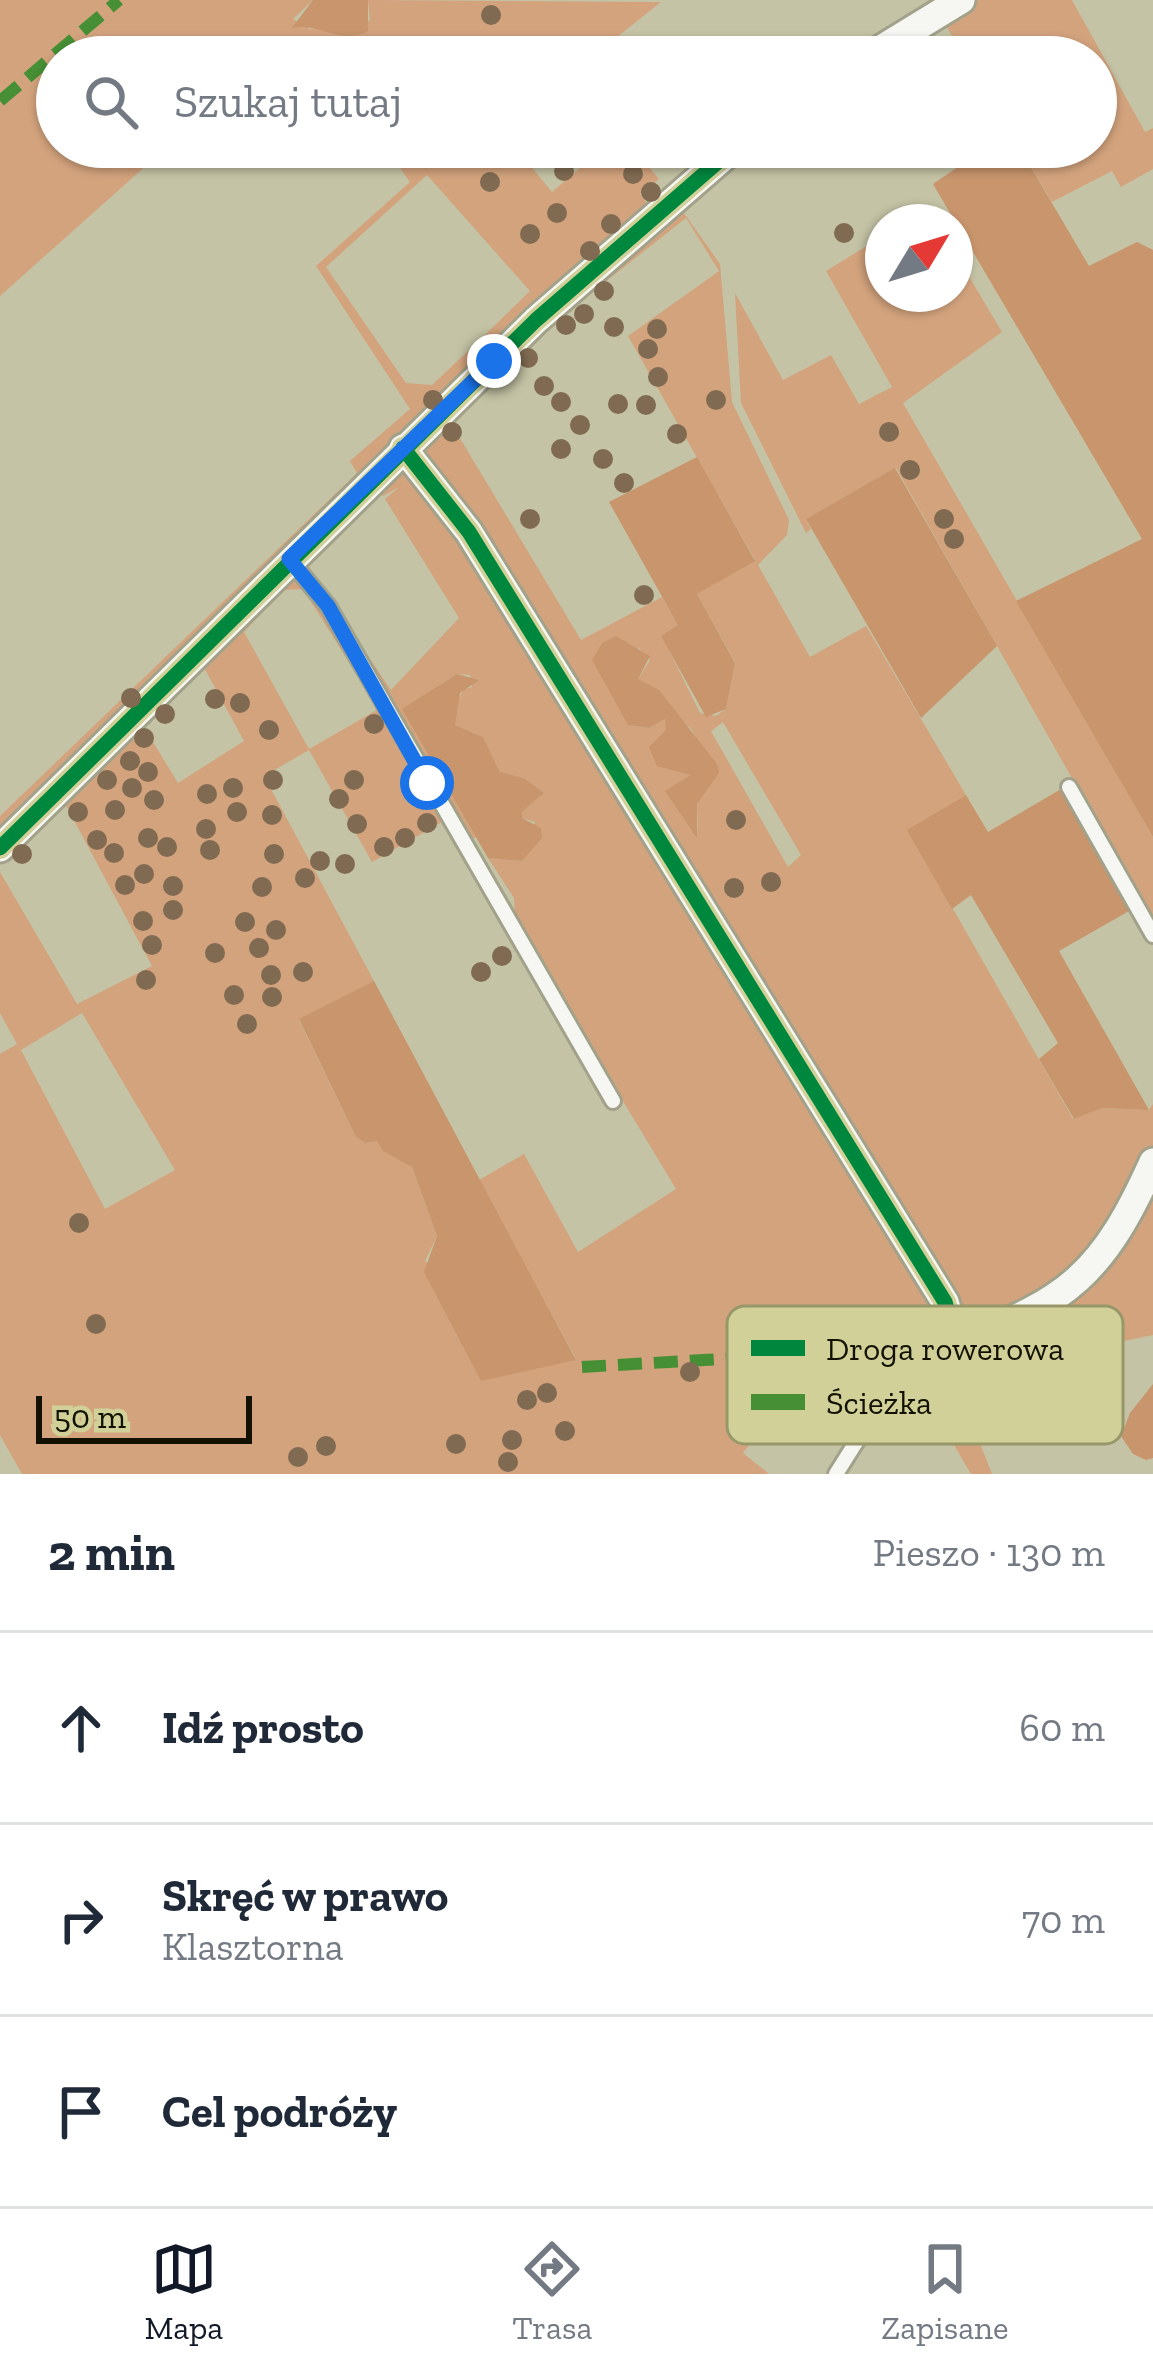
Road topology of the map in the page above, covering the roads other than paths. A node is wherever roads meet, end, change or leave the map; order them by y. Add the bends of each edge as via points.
1 (961, 0) edge
2 (902, 36) edge
3 (710, 168) edge
4 (403, 448) junction
5 (289, 559) junction
6 (1069, 787) dead end
7 (0, 848) edge
8 (1153, 935) edge
9 (613, 1101) dead end
10 (1153, 1162) edge
11 (944, 1306) edge
12 (1042, 1306) edge
13 (855, 1444) edge
14 (836, 1474) edge

1 - 2 street
3 - 4 street
4 - 5 street
4 - 11 street via 469,532
5 - 7 street
5 - 9 lane via 328,606
6 - 8 lane
10 - 12 street via 1123,1222 1076,1284
13 - 14 lane

